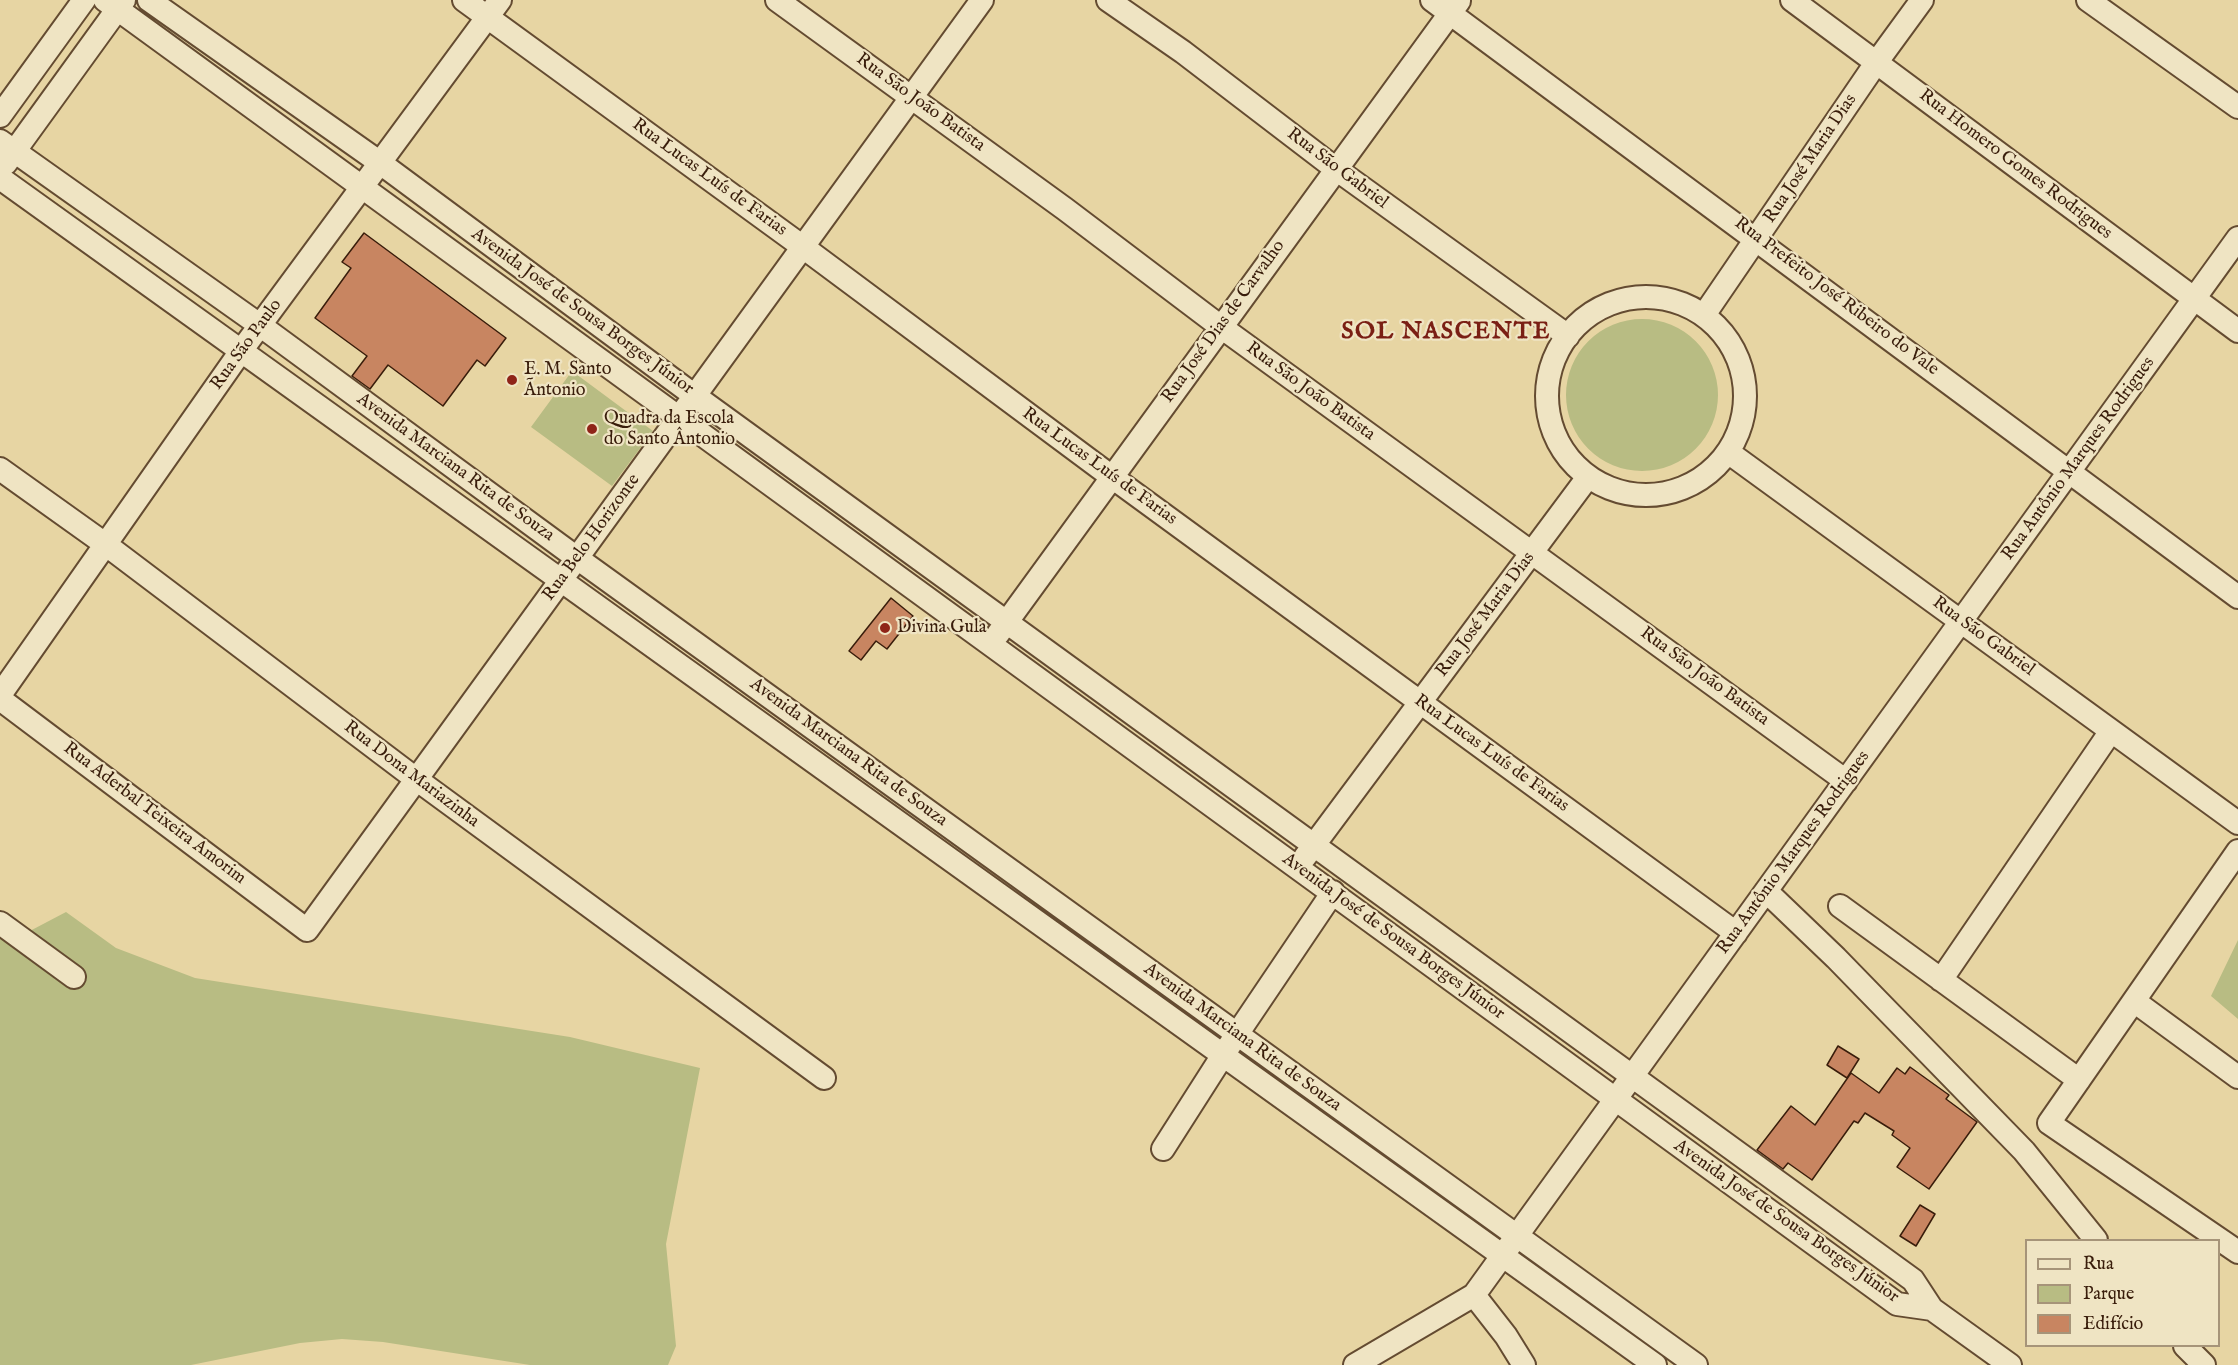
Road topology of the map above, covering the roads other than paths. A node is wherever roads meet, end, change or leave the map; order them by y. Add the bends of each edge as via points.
1 (84, 0) edge
2 (150, 0) edge
3 (464, 0) edge
4 (777, 0) edge
5 (982, 0) edge
6 (1108, 0) edge
7 (1792, 0) edge
8 (1922, 0) edge
9 (2088, 0) edge
10 (115, 3) edge
11 (1447, 4) edge
12 (494, 9) edge
13 (1876, 63) junction
14 (911, 97) junction
15 (2238, 107) edge
16 (0, 116) edge
17 (8, 146) edge
18 (379, 162) junction
19 (1336, 169) junction
20 (0, 172) edge
21 (0, 178) edge
22 (361, 188) junction
23 (2238, 238) edge
24 (1757, 239) junction
25 (803, 247) junction
26 (2195, 299) junction
27 (1704, 315) junction
28 (261, 326) junction
29 (1221, 327) junction
30 (2238, 331) edge
31 (1568, 336) junction
32 (241, 351) junction
33 (695, 396) junction
34 (678, 418) junction
35 (1728, 452) junction
36 (0, 469) edge
37 (2070, 472) junction
38 (1112, 477) junction
39 (1588, 477) junction
40 (474, 482) junction
41 (458, 507) junction
42 (105, 544) junction
43 (1532, 553) junction
44 (577, 558) junction
45 (561, 580) junction
46 (2238, 597) edge
47 (1007, 622) junction
48 (1961, 622) junction
49 (990, 645) junction
50 (0, 697) edge
51 (1420, 703) junction
52 (2111, 731) junction
53 (416, 779) junction
54 (1846, 780) junction
55 (2238, 823) edge
56 (1314, 846) junction
57 (2238, 851) edge
58 (1297, 868) junction
59 (1766, 891) junction
60 (1333, 892) junction
61 (1840, 906) dead end
62 (0, 923) edge
63 (307, 930) joint
64 (1736, 933) junction
65 (74, 977) dead end
66 (1941, 980) junction
67 (2134, 1001) junction
68 (1237, 1034) junction
69 (1222, 1055) junction
70 (1632, 1076) junction
71 (2238, 1077) edge
72 (824, 1078) dead end
73 (2079, 1080) junction
74 (1615, 1100) junction
75 (1163, 1149) dead end
76 (1517, 1235) junction
77 (2095, 1239) edge
78 (2219, 1239) edge
79 (2220, 1240) edge
80 (2238, 1252) edge
81 (1502, 1255) junction
82 (1474, 1295) junction
83 (1932, 1310) junction
84 (2186, 1347) edge
85 (1354, 1365) edge
86 (1524, 1365) edge
87 (1655, 1365) edge
88 (1696, 1365) edge
89 (2010, 1365) edge
90 (2204, 1365) edge

1 - 16 street
2 - 18 street, Avenida José de Sousa Borges Júnior
3 - 12 street, Rua Lucas Luís de Farias
4 - 14 street, Rua São João Batista
5 - 14 street, Rua Belo Horizonte
6 - 19 street, Rua São Gabriel
7 - 13 street, Rua Homero Gomes Rodrigues
8 - 13 street, Rua José Maria Dias
9 - 15 street
10 - 17 street
10 - 22 street, Avenida José de Sousa Borges Júnior
11 - 19 street, Rua José Dias de Carvalho
11 - 24 street, Rua Prefeito José Ribeiro do Vale
12 - 18 street, Rua São Paulo
12 - 25 street, Rua Lucas Luís de Farias
13 - 24 street, Rua José Maria Dias
13 - 26 street, Rua Homero Gomes Rodrigues
14 - 25 street, Rua Belo Horizonte
14 - 29 street, Rua São João Batista
17 - 20 street
17 - 28 street, Avenida Marciana Rita de Souza
18 - 22 street, Rua São Paulo
18 - 33 street, Avenida José de Sousa Borges Júnior
19 - 29 street, Rua José Dias de Carvalho
19 - 31 street, Rua São Gabriel
21 - 32 street, Avenida Marciana Rita de Souza
22 - 28 street, Rua São Paulo
22 - 34 street, Avenida José de Sousa Borges Júnior
23 - 26 street, Rua Antônio Marques Rodrigues
24 - 27 street, Rua José Maria Dias
24 - 37 street, Rua Prefeito José Ribeiro do Vale
25 - 33 street, Rua Belo Horizonte
25 - 38 street, Rua Lucas Luís de Farias
26 - 30 street, Rua Homero Gomes Rodrigues
26 - 37 street, Rua Antônio Marques Rodrigues
27 - 31 street via 1677,302 1647,297 1617,302 1590,315
27 - 35 street via 1726,337 1741,364 1746,394 1742,425
28 - 32 street, Rua São Paulo
28 - 40 street, Avenida Marciana Rita de Souza
29 - 38 street, Rua José Dias de Carvalho
29 - 43 street, Rua São João Batista
31 - 39 street via 1553,364 1548,406 1551,426 1566,455
32 - 41 street, Avenida Marciana Rita de Souza
32 - 42 street, Rua São Paulo
33 - 34 street, Rua Belo Horizonte
33 - 47 street, Avenida José de Sousa Borges Júnior
34 - 44 street, Rua Belo Horizonte
34 - 49 street, Avenida José de Sousa Borges Júnior
35 - 39 street via 1706,475 1678,490 1647,496 1617,491
35 - 48 street, Rua São Gabriel
36 - 42 street, Rua Dona Mariazinha
37 - 46 street, Rua Prefeito José Ribeiro do Vale
37 - 48 street, Rua Antônio Marques Rodrigues
38 - 47 street, Rua José Dias de Carvalho
38 - 51 street, Rua Lucas Luís de Farias
39 - 43 street, Rua José Maria Dias
40 - 41 street
40 - 44 street, Avenida Marciana Rita de Souza
41 - 45 street, Avenida Marciana Rita de Souza
42 - 50 street, Rua São Paulo
42 - 53 street, Rua Dona Mariazinha
43 - 51 street, Rua José Maria Dias
43 - 54 street, Rua São João Batista
44 - 45 street, Rua Belo Horizonte
44 - 68 street, Avenida Marciana Rita de Souza
45 - 53 street, Rua Belo Horizonte
45 - 69 street, Avenida Marciana Rita de Souza
47 - 49 street, Rua José Dias de Carvalho
47 - 56 street, Avenida José de Sousa Borges Júnior
48 - 52 street, Rua São Gabriel
48 - 54 street, Rua Antônio Marques Rodrigues
49 - 58 street, Avenida José de Sousa Borges Júnior
50 - 63 street, Rua Aderbal Teixeira Amorim
51 - 56 street, Rua José Maria Dias
51 - 64 street, Rua Lucas Luís de Farias
52 - 55 street, Rua São Gabriel
52 - 66 street
53 - 63 street, Rua Belo Horizonte
53 - 72 street, Rua Dona Mariazinha
54 - 59 street, Rua Antônio Marques Rodrigues
56 - 58 street, Rua José Maria Dias
56 - 70 street, Avenida José de Sousa Borges Júnior
57 - 67 street
58 - 60 street, Avenida José de Sousa Borges Júnior
59 - 64 street, Rua Antônio Marques Rodrigues
59 - 77 street via 2024,1151
60 - 68 street
60 - 74 street, Avenida José de Sousa Borges Júnior
61 - 66 street
62 - 65 street
64 - 70 street, Rua Antônio Marques Rodrigues
66 - 73 street
67 - 71 street
67 - 73 street
68 - 69 street
68 - 76 street, Avenida Marciana Rita de Souza
69 - 75 street
69 - 81 street, Avenida Marciana Rita de Souza
70 - 74 street, Rua Antônio Marques Rodrigues
70 - 83 street, Avenida José de Sousa Borges Júnior via 1913,1280
73 - 78 street via 2049,1124
74 - 76 street, Rua Antônio Marques Rodrigues
74 - 83 street, Avenida José de Sousa Borges Júnior via 1897,1304
76 - 81 street, Rua Antônio Marques Rodrigues
76 - 88 street, Avenida Marciana Rita de Souza
79 - 80 street
81 - 82 street, Rua Antônio Marques Rodrigues
81 - 87 street, Avenida Marciana Rita de Souza
82 - 85 street, Rua Antônio Marques Rodrigues
82 - 86 street
83 - 89 street
84 - 90 street

